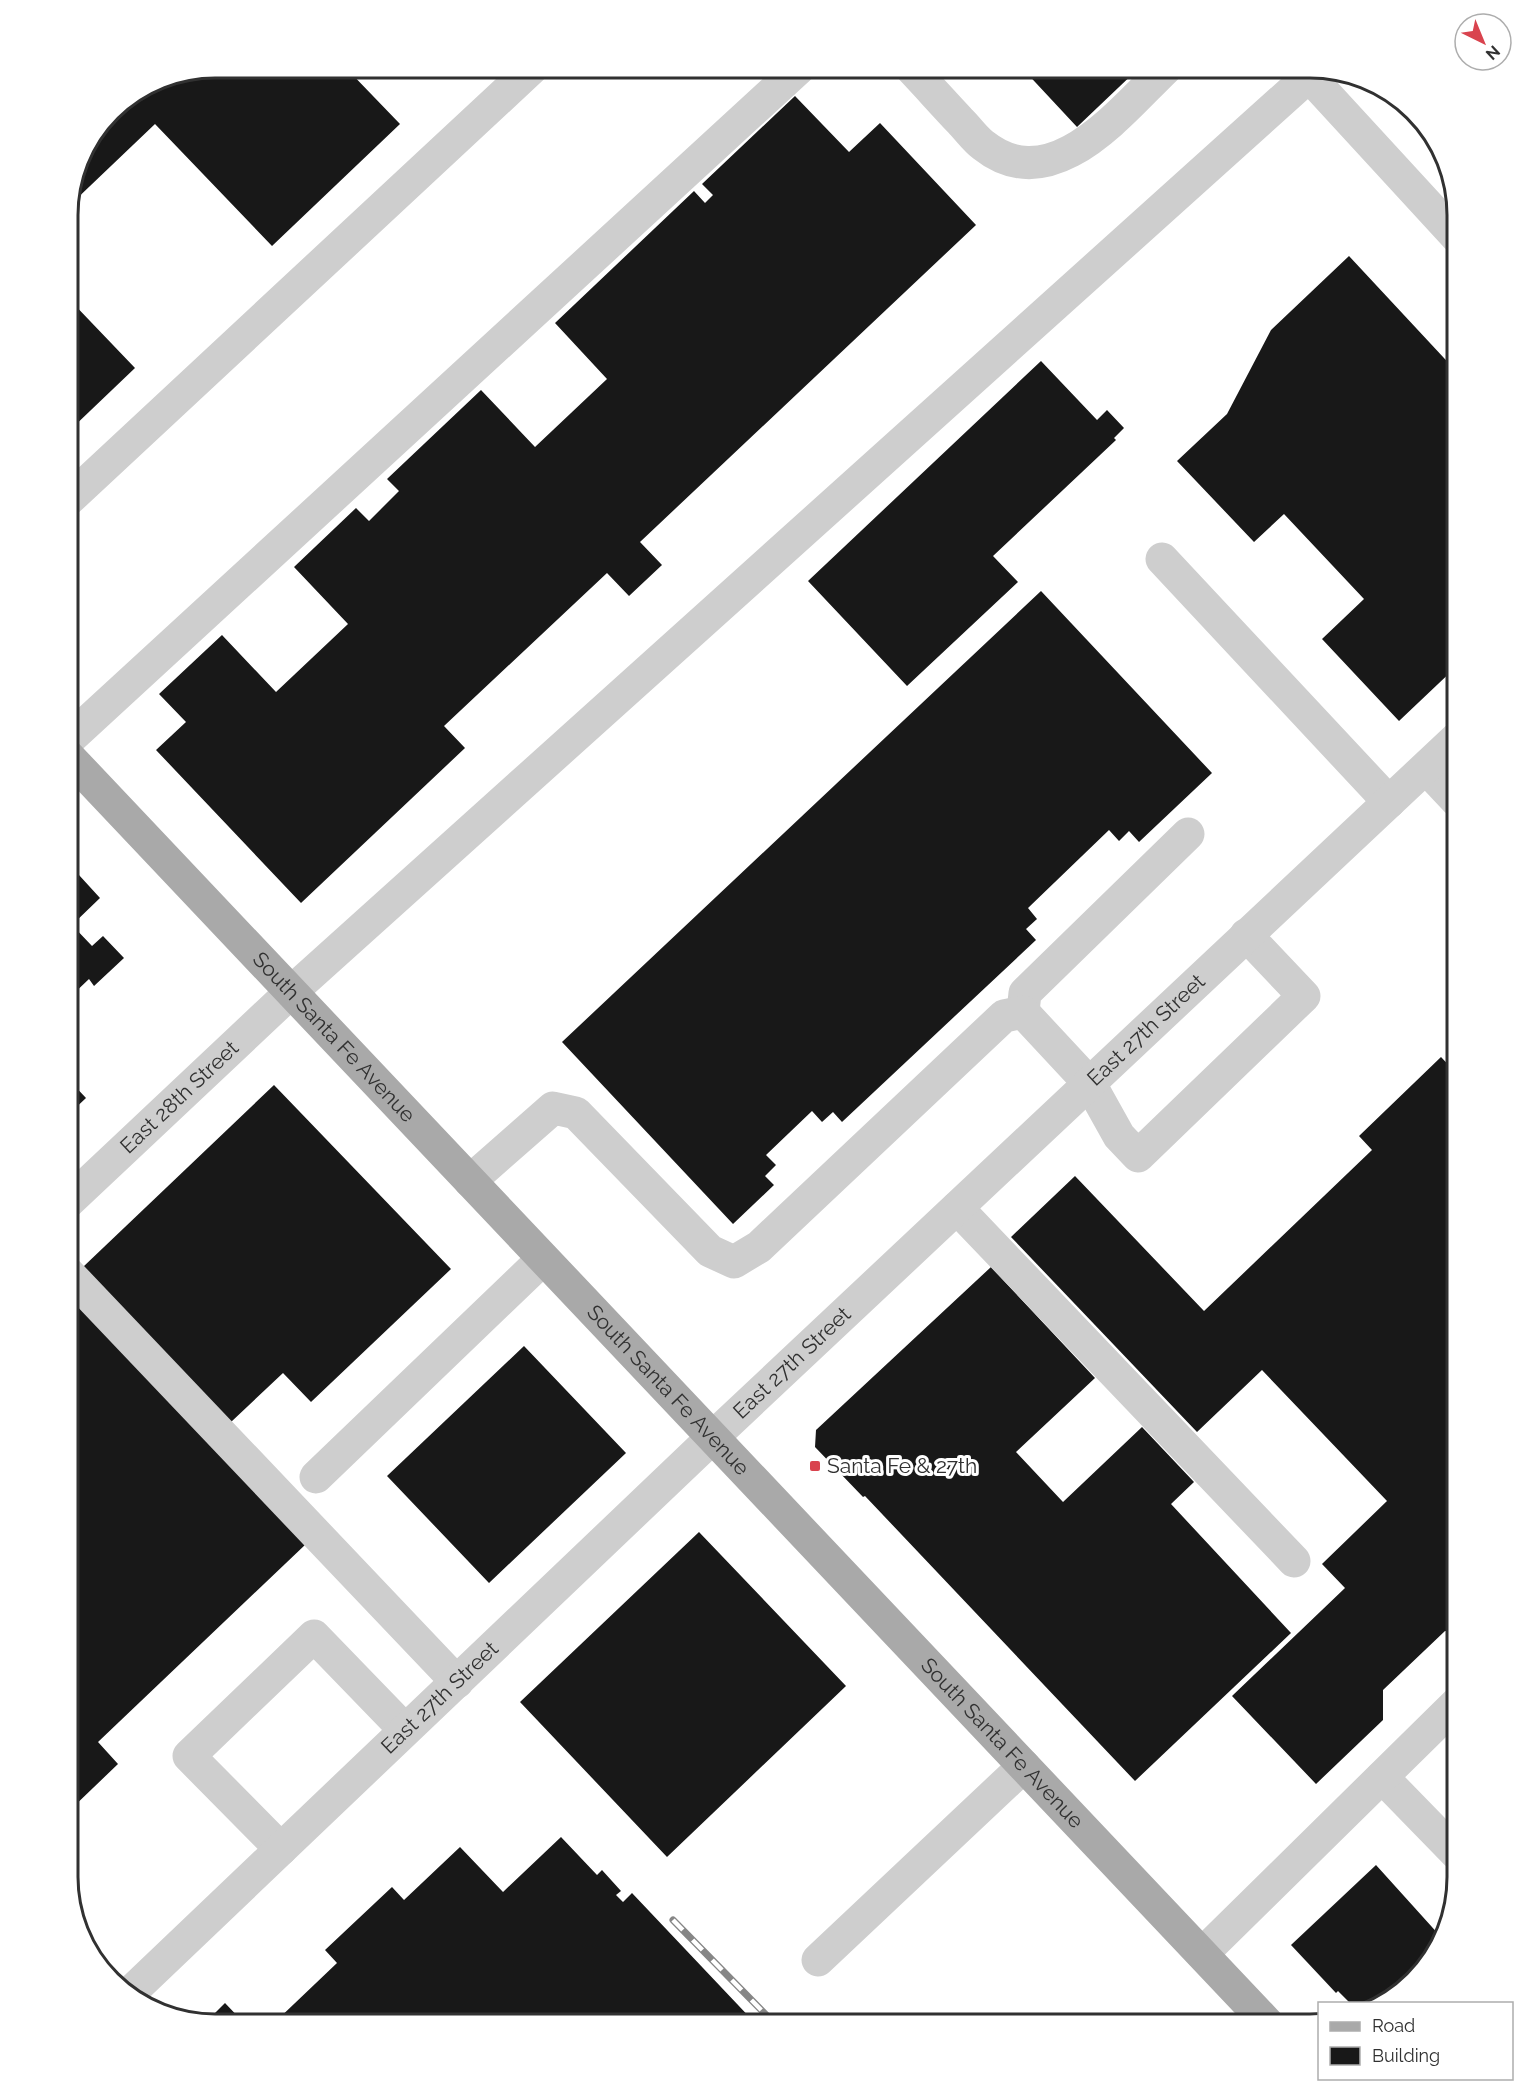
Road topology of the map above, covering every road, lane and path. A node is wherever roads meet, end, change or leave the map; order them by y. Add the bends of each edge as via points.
1 (521, 78) edge
2 (788, 78) edge
3 (920, 78) edge
4 (1156, 78) edge
5 (1307, 78) edge
6 (1311, 78) edge
7 (1447, 225) edge
8 (78, 491) edge
9 (1162, 559) dead end
10 (78, 731) edge
11 (1447, 748) edge
12 (78, 767) edge
13 (1426, 768) junction
14 (1447, 790) edge
15 (1389, 802) junction
16 (1188, 834) dead end
17 (1246, 934) junction
18 (290, 993) junction
19 (1023, 1012) junction
20 (1090, 1084) junction
21 (470, 1181) junction
22 (78, 1193) edge
23 (957, 1208) junction
24 (543, 1259) junction
25 (78, 1284) edge
26 (713, 1437) junction
27 (316, 1477) dead end
28 (1294, 1561) dead end
29 (457, 1682) junction
30 (1447, 1714) edge
31 (405, 1730) junction
32 (1024, 1766) junction
33 (1382, 1778) junction
34 (1447, 1843) edge
35 (281, 1849) junction
36 (1202, 1954) junction
37 (818, 1960) dead end
38 (135, 1988) edge
39 (1258, 2014) edge

1 - 8 street
2 - 10 street
3 - 4 street via 983,145 1006,160 1038,163 1060,158 1096,135
5 - 18 street, East 28th Street
6 - 7 street, East 28th Street
9 - 15 street
11 - 13 street, East 27th Street
12 - 18 main road, South Santa Fe Avenue
13 - 14 street
13 - 15 street, East 27th Street
15 - 17 street, East 27th Street
16 - 19 street via 1024,993
17 - 20 street, East 27th Street
17 - 20 street via 1304,996 1138,1156 1119,1136
18 - 21 main road, South Santa Fe Avenue
18 - 22 street, East 28th Street
19 - 20 street
19 - 21 street via 1004,1016 759,1247 734,1262 710,1251 576,1113 553,1108
20 - 23 street, East 27th Street
21 - 24 main road, South Santa Fe Avenue
23 - 26 street, East 27th Street
23 - 28 street
24 - 26 main road, South Santa Fe Avenue
24 - 27 street
25 - 29 street
26 - 29 street, East 27th Street
26 - 32 main road, South Santa Fe Avenue
29 - 31 street, East 27th Street
30 - 33 street
31 - 35 street, East 27th Street
31 - 35 street via 314,1636 189,1756
32 - 36 main road, South Santa Fe Avenue
32 - 37 street
33 - 34 street
33 - 36 street
35 - 38 street, East 27th Street
36 - 39 main road, South Santa Fe Avenue

